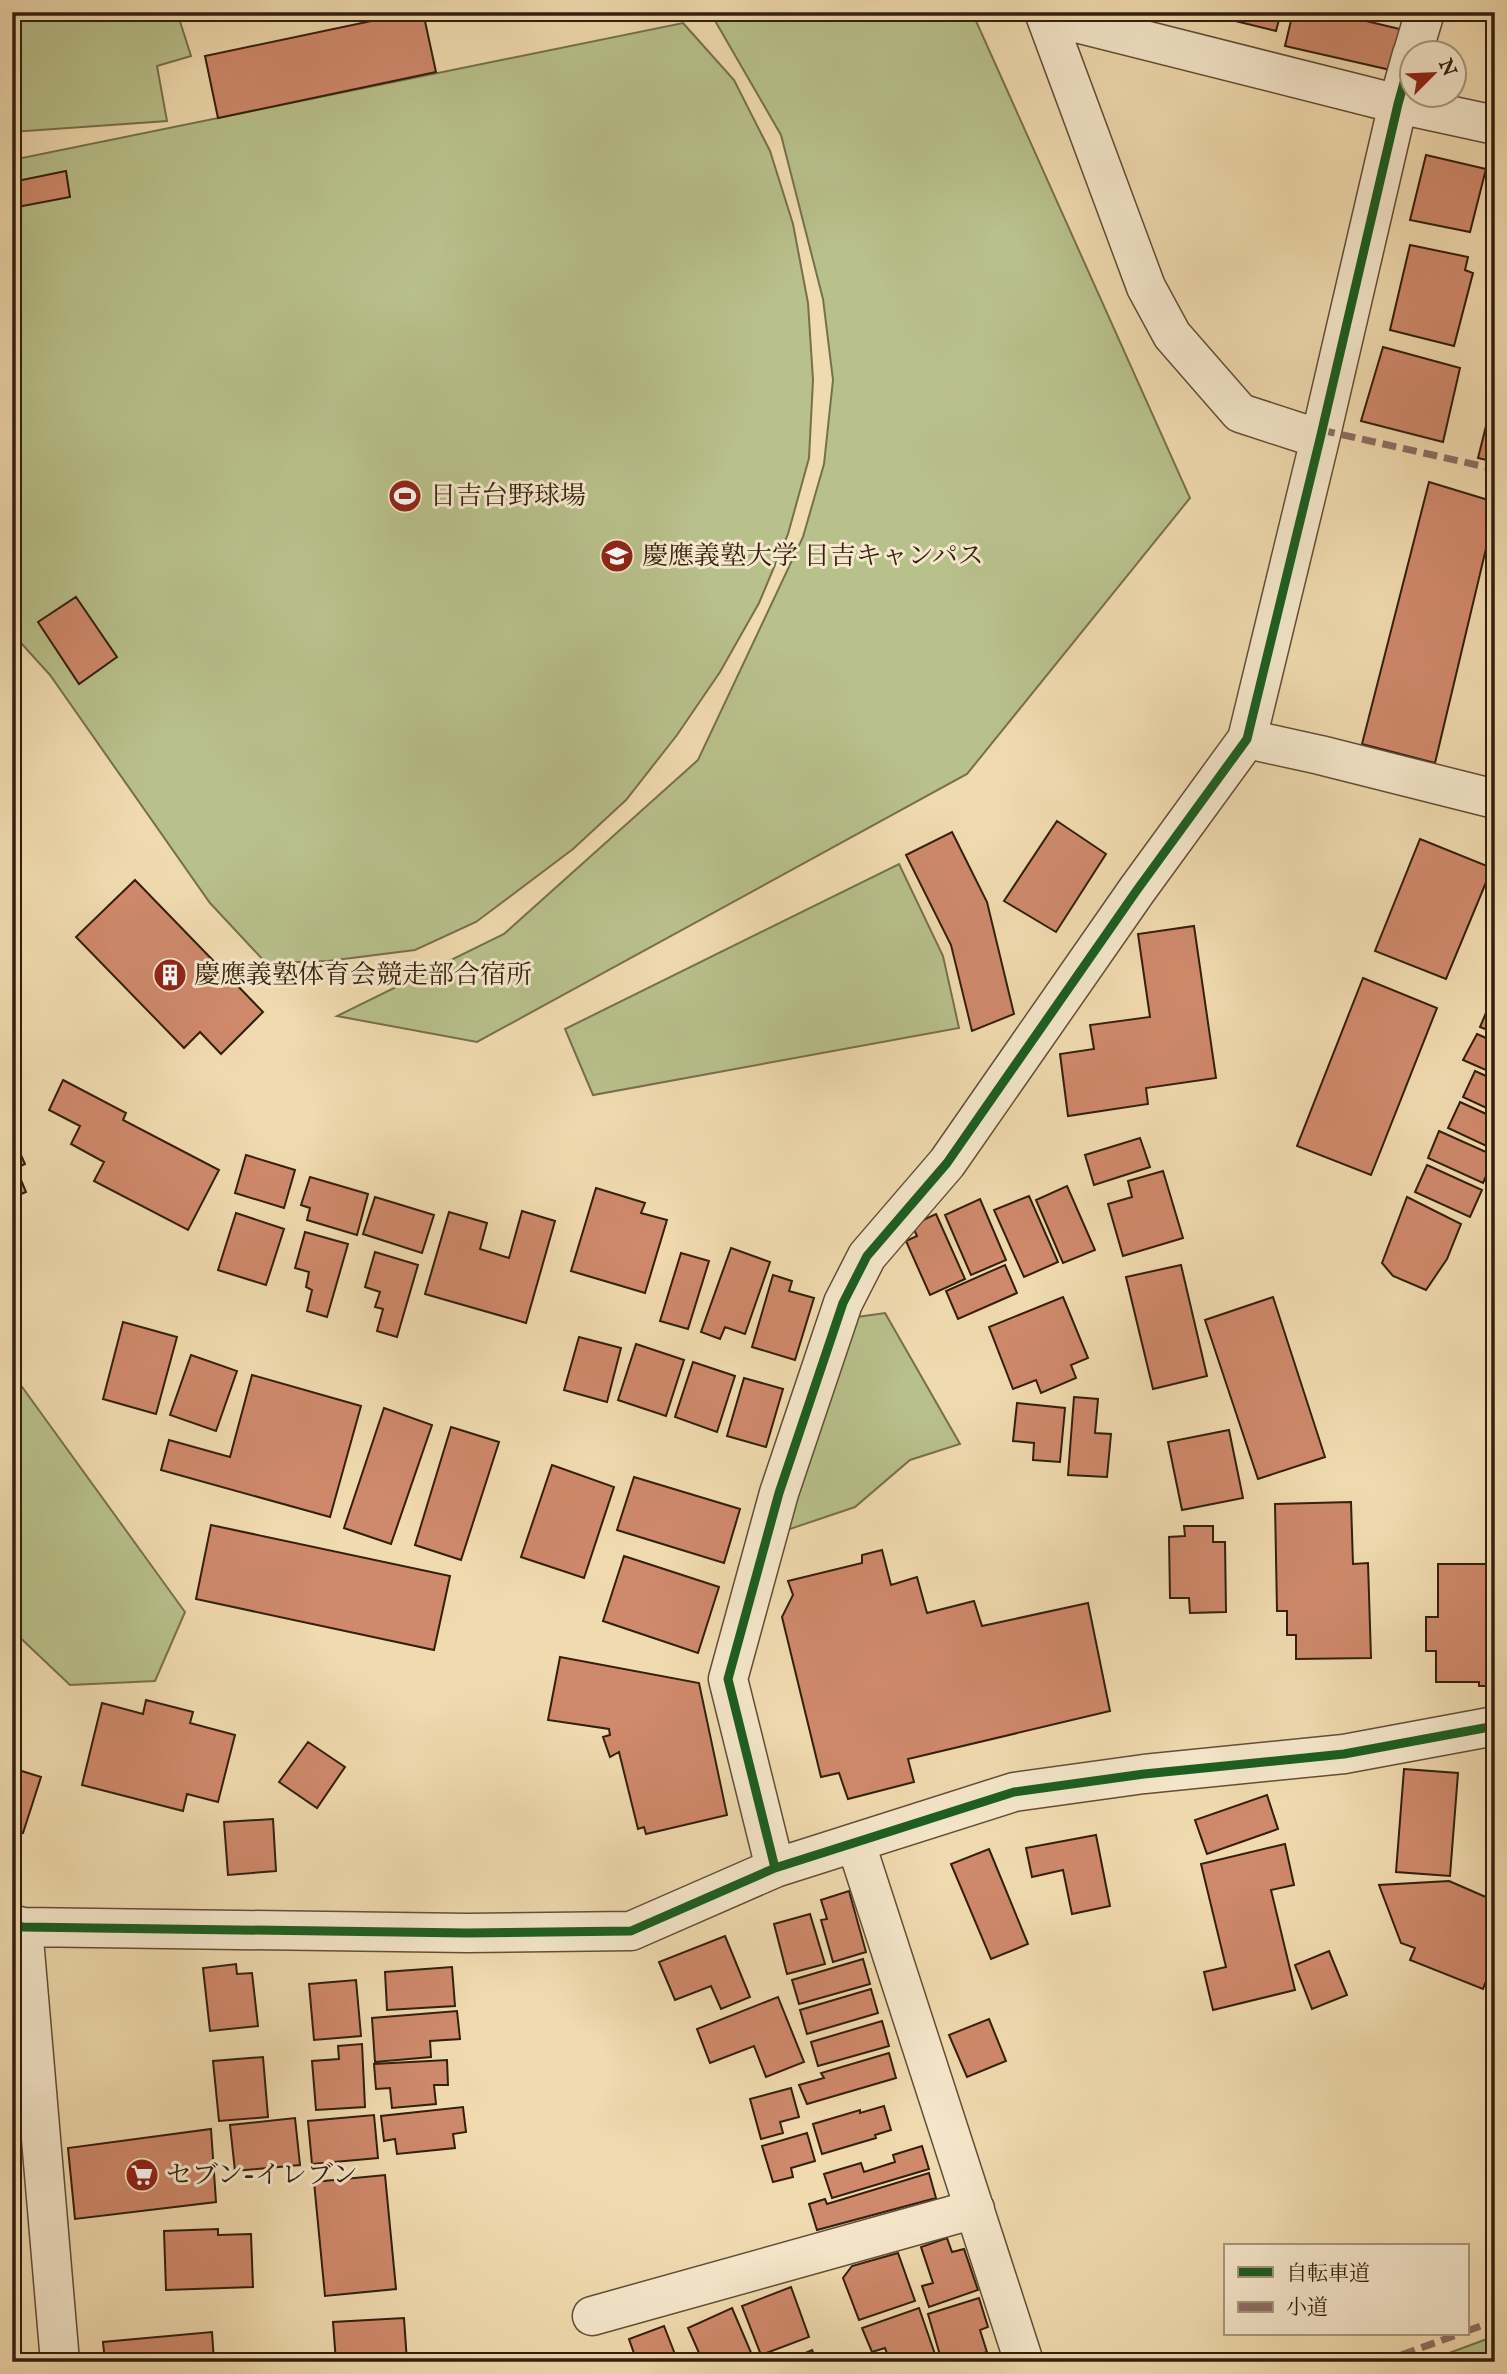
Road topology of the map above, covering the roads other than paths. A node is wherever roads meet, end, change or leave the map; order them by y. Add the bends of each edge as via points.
1 (1425, 12) edge
2 (1045, 14) edge
3 (1417, 38) edge
4 (1398, 104) joint
5 (1416, 108) edge
6 (1495, 125) edge
7 (1320, 439) junction
8 (1247, 739) junction
9 (1495, 799) edge
10 (1495, 1726) edge
11 (856, 1844) junction
12 (775, 1868) junction
13 (18, 1925) edge
14 (975, 2209) junction
15 (592, 2316) dead end
16 (60, 2362) edge
17 (1024, 2362) edge

1 - 3 street
2 - 4 street
2 - 7 street via 1146,287 1172,335 1240,413
4 - 7 street
5 - 6 street
7 - 8 street
8 - 9 street
8 - 12 street via 947,1163 867,1256 843,1303 779,1493 728,1679
10 - 11 street via 1344,1754 1014,1792
11 - 12 street
11 - 14 street
12 - 13 street via 631,1931 467,1933
13 - 16 street
14 - 15 street
14 - 17 street

